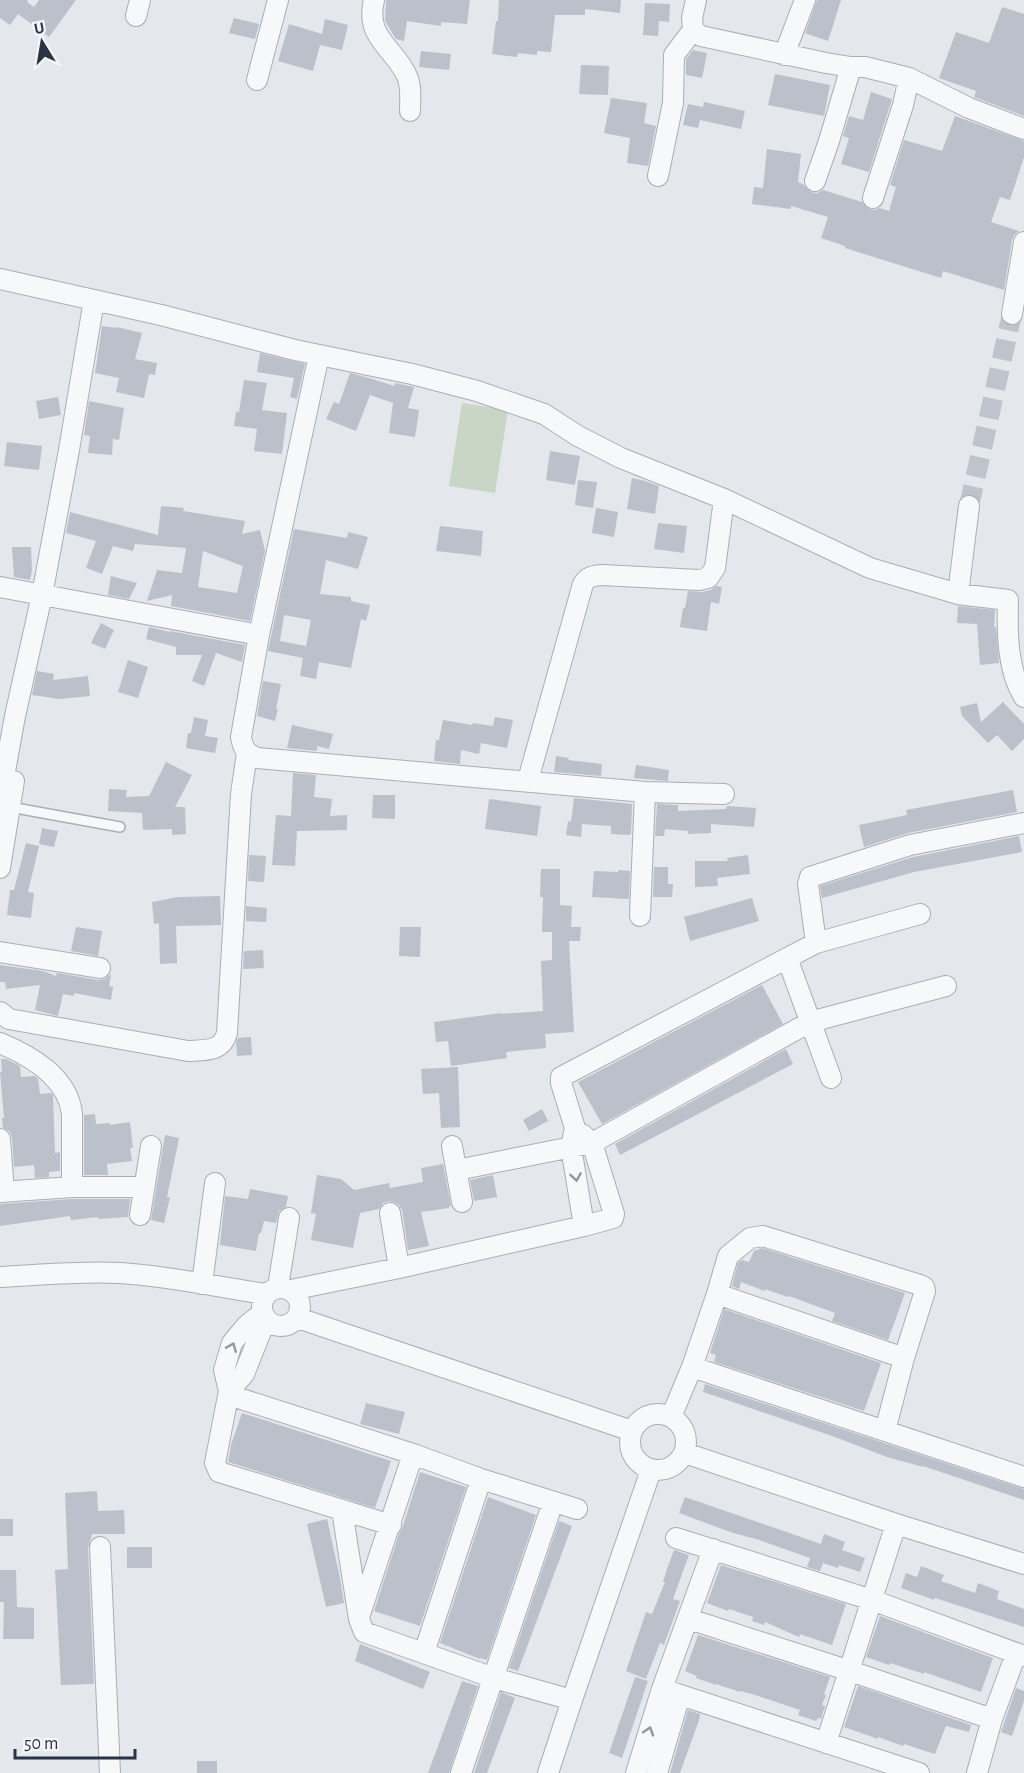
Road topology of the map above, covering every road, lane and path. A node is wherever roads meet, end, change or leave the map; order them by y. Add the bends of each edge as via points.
1 (278, 0) edge
2 (374, 0) edge
3 (696, 0) edge
4 (805, 0) edge
5 (693, 30) junction
6 (784, 55) junction
7 (851, 67) junction
8 (909, 78) junction
9 (257, 80) dead end
10 (410, 111) dead end
11 (1024, 129) edge
12 (658, 176) dead end
13 (815, 181) dead end
14 (873, 198) dead end
15 (1024, 242) edge
16 (0, 279) edge
17 (94, 300) junction
18 (1012, 314) tunnel mouth
19 (319, 355) junction
20 (723, 499) junction
21 (969, 506) tunnel mouth
22 (0, 587) edge
23 (958, 594) junction
24 (42, 595) junction
25 (259, 635) junction
26 (1024, 697) edge
27 (247, 753) junction
28 (528, 780) junction
29 (645, 792) junction
30 (723, 794) dead end
31 (5, 803) edge
32 (1024, 823) edge
33 (120, 826) dead end
34 (0, 868) edge
35 (920, 914) dead end
36 (640, 916) dead end
37 (816, 943) junction
38 (0, 952) edge
39 (787, 958) junction
40 (100, 968) dead end
41 (946, 986) dead end
42 (0, 1012) edge
43 (810, 1022) junction
44 (0, 1043) edge
45 (831, 1078) dead end
46 (573, 1137) junction
47 (0, 1139) edge
48 (592, 1143) junction
49 (151, 1146) dead end
50 (452, 1146) dead end
51 (457, 1170) junction
52 (215, 1183) dead end
53 (72, 1187) junction
54 (144, 1187) junction
55 (2, 1192) edge
56 (462, 1202) dead end
57 (390, 1213) dead end
58 (140, 1215) dead end
59 (289, 1218) dead end
60 (584, 1226) junction
61 (399, 1268) junction
62 (0, 1277) edge
63 (202, 1284) junction
64 (279, 1290) junction
65 (717, 1294) junction
66 (264, 1316) junction
67 (298, 1318) junction
68 (904, 1358) junction
69 (692, 1367) junction
70 (229, 1393) junction
71 (671, 1417) junction
72 (632, 1431) junction
73 (885, 1431) junction
74 (685, 1453) junction
75 (413, 1454) junction
76 (651, 1470) junction
77 (1024, 1478) edge
78 (481, 1479) junction
79 (553, 1502) junction
80 (577, 1509) dead end
81 (342, 1510) junction
82 (897, 1524) junction
83 (390, 1525) junction
84 (676, 1539) dead end
85 (100, 1547) dead end
86 (713, 1549) junction
87 (1024, 1564) edge
88 (872, 1600) junction
89 (359, 1619) junction
90 (689, 1620) junction
91 (424, 1653) junction
92 (1020, 1655) edge
93 (850, 1671) junction
94 (494, 1678) junction
95 (671, 1692) junction
96 (572, 1700) junction
97 (992, 1719) junction
98 (826, 1743) junction
99 (110, 1773) edge
100 (461, 1773) edge
101 (548, 1773) edge
102 (636, 1773) edge
103 (657, 1773) edge
104 (919, 1773) edge
105 (977, 1773) edge

1 - 9 street
2 - 10 street via 372,21 379,39 407,76
3 - 5 street
4 - 6 street
5 - 6 street via 700,36
5 - 12 street via 674,56 673,103
6 - 7 street
7 - 8 street
7 - 13 street
8 - 11 street via 969,108
8 - 14 street
15 - 18 street
16 - 17 street
17 - 19 street
17 - 24 street
19 - 20 street via 477,391 544,414 621,458
19 - 25 street
20 - 23 street via 870,568
20 - 28 street via 715,568 708,578 602,575 586,579
21 - 23 street
22 - 24 street
23 - 26 street via 1008,600 1013,670
24 - 25 street
24 - 31 street via 15,716 20,735
25 - 27 street via 242,737
27 - 28 street via 256,758
27 - 42 street via 225,1040 218,1047 188,1052 9,1019
28 - 29 street
29 - 30 street
29 - 36 street
31 - 33 lane
31 - 34 street
32 - 37 street via 910,845 810,877
35 - 37 street
37 - 39 street
38 - 40 street
39 - 43 street
39 - 46 street via 561,1077
41 - 43 street
43 - 45 street
43 - 48 street
44 - 53 street via 47,1070 71,1102
46 - 48 street
46 - 51 street
46 -> 60 street
47 - 55 street
48 - 60 street via 614,1214 609,1220
49 - 54 street
50 - 51 street
51 - 56 street
52 - 63 street
53 - 54 street
53 - 55 street
54 - 58 street
57 - 61 street
59 - 64 street
60 - 61 street
61 - 64 street
62 - 63 street via 121,1273
63 - 64 street
64 - 66 street via 263,1300
64 - 67 street via 300,1300
65 - 68 street
65 - 68 street via 728,1256 750,1238 763,1236 920,1285 925,1291
65 - 69 street
66 - 67 street via 277,1326 291,1324
66 - 70 street via 246,1326 232,1343 224,1370
67 - 72 street
68 - 73 street
69 - 71 street
69 - 73 street
70 - 75 street
70 - 81 street via 215,1463 219,1472
71 - 72 street via 649,1415
71 - 74 street via 684,1429
72 - 76 street via 633,1455
73 - 77 street
74 - 76 street via 675,1466
74 - 82 street
75 - 78 street
75 - 83 street
76 - 96 street
78 - 79 street
78 - 91 street
79 - 80 street
79 - 94 street
81 - 83 street
81 - 89 street
82 - 87 street
82 - 88 street
83 - 89 street
84 - 86 street
85 - 99 street
86 - 88 street
86 - 90 street
88 - 92 street
88 - 93 street
89 - 91 street via 364,1632
90 - 93 street
90 - 95 street
91 - 94 street
92 - 97 street
93 - 97 street
93 - 98 street
94 - 96 street
94 - 100 street
95 - 98 street
102 -> 95 street
95 - 103 street
96 - 101 street
97 - 105 street
98 - 104 street

